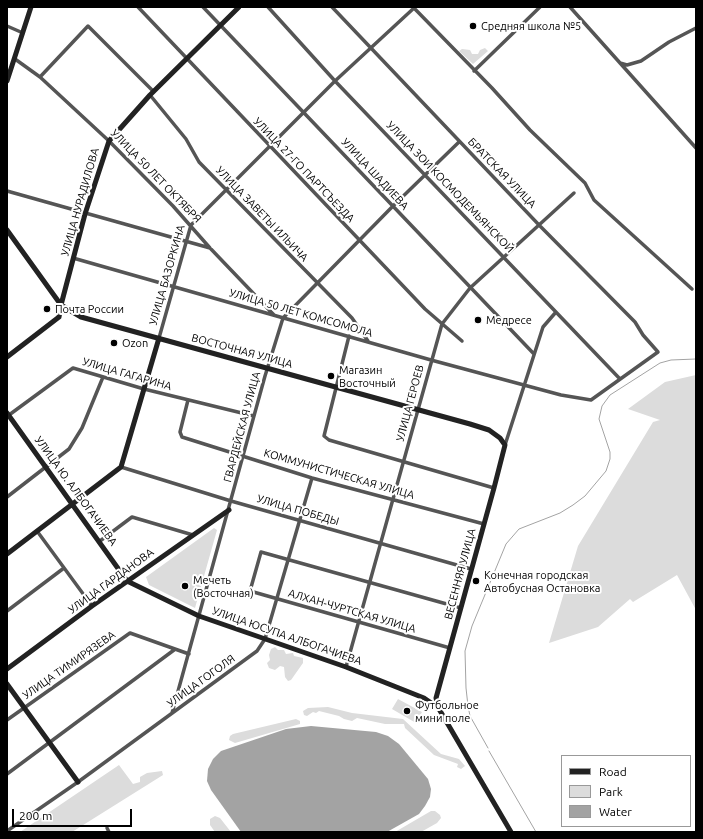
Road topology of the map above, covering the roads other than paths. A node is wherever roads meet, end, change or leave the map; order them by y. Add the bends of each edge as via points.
1 (31, 7) edge
2 (138, 7) edge
3 (203, 7) edge
4 (239, 7) edge
5 (268, 7) edge
6 (332, 7) edge
7 (540, 7) edge
8 (570, 7) edge
9 (413, 8) edge
10 (220, 25) junction
11 (7, 26) edge
12 (696, 28) edge
13 (23, 33) junction
14 (371, 48) junction
15 (186, 58) junction
16 (15, 59) junction
17 (619, 62) junction
18 (474, 71) junction
19 (40, 77) junction
20 (7, 79) edge
21 (335, 82) junction
22 (151, 93) junction
23 (305, 112) junction
24 (109, 141) junction
25 (459, 142) junction
26 (269, 147) junction
27 (696, 148) edge
28 (425, 174) junction
29 (226, 190) junction
30 (7, 191) edge
31 (574, 193) dead end
32 (393, 206) junction
33 (85, 214) junction
34 (191, 225) junction
35 (540, 226) junction
36 (7, 230) edge
37 (186, 241) junction
38 (359, 241) junction
39 (210, 248) junction
40 (504, 257) junction
41 (73, 258) junction
42 (317, 283) junction
43 (174, 286) junction
44 (470, 288) junction
45 (692, 289) dead end
46 (61, 305) junction
47 (70, 312) junction
48 (556, 312) junction
49 (60, 316) junction
50 (275, 316) junction
51 (283, 318) junction
52 (442, 324) junction
53 (349, 336) junction
54 (159, 338) junction
55 (368, 341) junction
56 (462, 341) dead end
57 (658, 352) joint
58 (534, 354) junction
59 (7, 357) edge
60 (431, 360) junction
61 (267, 368) junction
62 (103, 377) junction
63 (620, 379) junction
64 (524, 385) junction
65 (336, 386) junction
66 (144, 389) junction
67 (188, 400) junction
68 (417, 410) junction
69 (8, 414) edge
70 (254, 416) junction
71 (505, 445) junction
72 (243, 455) junction
73 (404, 461) junction
74 (122, 467) junction
75 (47, 468) junction
76 (312, 478) junction
77 (494, 488) junction
78 (7, 497) edge
79 (393, 500) junction
80 (231, 501) junction
81 (73, 504) junction
82 (229, 510) junction
83 (299, 520) junction
84 (484, 524) junction
85 (37, 531) junction
86 (193, 535) junction
87 (100, 542) junction
88 (382, 543) junction
89 (7, 554) edge
90 (288, 559) junction
91 (64, 568) junction
92 (471, 569) junction
93 (127, 581) junction
94 (370, 584) junction
95 (277, 598) junction
96 (92, 606) junction
97 (461, 608) junction
98 (7, 611) edge
99 (199, 616) junction
100 (359, 622) junction
101 (265, 639) junction
102 (450, 648) junction
103 (174, 650) junction
104 (189, 654) junction
105 (346, 667) junction
106 (7, 669) edge
107 (7, 684) edge
108 (24, 708) junction
109 (439, 709) junction
110 (172, 713) junction
111 (7, 720) edge
112 (49, 742) junction
113 (7, 774) edge
114 (78, 782) junction
115 (107, 828) dead end
116 (7, 831) edge
117 (109, 832) edge
118 (511, 832) edge

1 - 13 street
2 - 15 street, УЛИЦА 27-ГО ПАРТСЪЕЗДА
3 - 10 street, УЛИЦА ШАДИЕВА
4 - 10 street, УЛИЦА НУРАДИЛОВА
5 - 21 street, УЛИЦА ЗОИ КОСМОДЕМЬЯНСКОЙ
6 - 14 street, БРАТСКАЯ УЛИЦА
7 - 18 street
8 - 17 street
9 - 14 street, УЛИЦА БАЗОРКИНА
9 - 18 street
10 - 15 street, УЛИЦА НУРАДИЛОВА
10 - 23 street, УЛИЦА ШАДИЕВА
11 - 13 street
12 - 17 street via 641,61 627,65
13 - 16 street
14 - 21 street, УЛИЦА БАЗОРКИНА
14 - 25 street, БРАТСКАЯ УЛИЦА
15 - 22 street, УЛИЦА НУРАДИЛОВА
15 - 26 street, УЛИЦА 27-ГО ПАРТСЪЕЗДА
16 - 19 street, УЛИЦА 50 ЛЕТ ОКТЯБРЯ
16 - 20 street
17 - 27 street
18 - 45 street via 584,183 594,200
19 - 22 street, УЛИЦА ЗАВЕТЫ ИЛЬИЧА via 88,26
19 - 24 street, УЛИЦА 50 ЛЕТ ОКТЯБРЯ
21 - 23 street, УЛИЦА БАЗОРКИНА
21 - 28 street, УЛИЦА ЗОИ КОСМОДЕМЬЯНСКОЙ
22 - 24 street, УЛИЦА НУРАДИЛОВА
22 - 29 street, УЛИЦА ЗАВЕТЫ ИЛЬИЧА via 186,139 199,162
23 - 26 street, УЛИЦА БАЗОРКИНА
23 - 32 street, УЛИЦА ШАДИЕВА
24 - 33 street, УЛИЦА НУРАДИЛОВА
24 - 34 street, УЛИЦА 50 ЛЕТ ОКТЯБРЯ
25 - 28 street, ГВАРДЕЙСКАЯ УЛИЦА
25 - 35 street, БРАТСКАЯ УЛИЦА
26 - 29 street, УЛИЦА БАЗОРКИНА
26 - 38 street, УЛИЦА 27-ГО ПАРТСЪЕЗДА
28 - 32 street, ГВАРДЕЙСКАЯ УЛИЦА
28 - 40 street, УЛИЦА ЗОИ КОСМОДЕМЬЯНСКОЙ
29 - 34 street, УЛИЦА БАЗОРКИНА
29 - 42 street, УЛИЦА ЗАВЕТЫ ИЛЬИЧА
30 - 33 street
31 - 35 street, УЛИЦА ГЕРОЕВ
32 - 38 street, ГВАРДЕЙСКАЯ УЛИЦА
32 - 44 street, УЛИЦА ШАДИЕВА
33 - 37 street
33 - 41 street, УЛИЦА НУРАДИЛОВА
34 - 37 street, УЛИЦА БАЗОРКИНА
34 - 39 street, УЛИЦА 50 ЛЕТ ОКТЯБРЯ
35 - 40 street, УЛИЦА ГЕРОЕВ
35 - 57 street, БРАТСКАЯ УЛИЦА via 635,322
36 - 46 street, ВОСТОЧНАЯ УЛИЦА
37 - 39 street
37 - 43 street, УЛИЦА БАЗОРКИНА
38 - 42 street, ГВАРДЕЙСКАЯ УЛИЦА
38 - 52 street, УЛИЦА 27-ГО ПАРТСЪЕЗДА
39 - 50 street, УЛИЦА 50 ЛЕТ ОКТЯБРЯ
40 - 44 street, УЛИЦА ГЕРОЕВ
40 - 48 street, УЛИЦА ЗОИ КОСМОДЕМЬЯНСКОЙ
41 - 43 street, УЛИЦА 50 ЛЕТ КОМСОМОЛА
41 - 46 street, УЛИЦА НУРАДИЛОВА
42 - 51 street, ГВАРДЕЙСКАЯ УЛИЦА
42 - 55 street, УЛИЦА ЗАВЕТЫ ИЛЬИЧА via 352,318
43 - 50 street, УЛИЦА 50 ЛЕТ КОМСОМОЛА
43 - 54 street, УЛИЦА БАЗОРКИНА
44 - 52 street, УЛИЦА ГЕРОЕВ
44 - 58 street, УЛИЦА ШАДИЕВА
46 - 47 street, ВОСТОЧНАЯ УЛИЦА
46 - 49 street, УЛИЦА НУРАДИЛОВА
47 - 49 street
47 - 54 street, ВОСТОЧНАЯ УЛИЦА
48 - 58 street, ВЕСЕННЯЯ УЛИЦА via 543,327
48 - 63 street, УЛИЦА ЗОИ КОСМОДЕМЬЯНСКОЙ
49 - 59 street
50 - 51 street, УЛИЦА 50 ЛЕТ КОМСОМОЛА
51 - 53 street, УЛИЦА 50 ЛЕТ КОМСОМОЛА
51 - 61 street, ГВАРДЕЙСКАЯ УЛИЦА
52 - 56 street, УЛИЦА 27-ГО ПАРТСЪЕЗДА
52 - 60 street, УЛИЦА ГЕРОЕВ
53 - 55 street, УЛИЦА 50 ЛЕТ КОМСОМОЛА
53 - 65 street
54 - 61 street, ВОСТОЧНАЯ УЛИЦА
54 - 66 street, УЛИЦА БАЗОРКИНА
55 - 60 street, УЛИЦА 50 ЛЕТ КОМСОМОЛА
57 - 63 street, УЛИЦА 50 ЛЕТ КОМСОМОЛА
58 - 64 street, ВЕСЕННЯЯ УЛИЦА
60 - 64 street, УЛИЦА 50 ЛЕТ КОМСОМОЛА
60 - 68 street, УЛИЦА ГЕРОЕВ
61 - 65 street, ВОСТОЧНАЯ УЛИЦА
61 - 70 street, ГВАРДЕЙСКАЯ УЛИЦА
62 - 66 street, УЛИЦА ГАГАРИНА
62 - 69 street, УЛИЦА ГАГАРИНА via 73,368
62 - 75 street via 82,428 70,449
63 - 64 street, УЛИЦА 50 ЛЕТ КОМСОМОЛА via 591,400
64 - 71 street, ВЕСЕННЯЯ УЛИЦА
65 - 68 street, ВОСТОЧНАЯ УЛИЦА
65 - 73 street via 324,436 328,440
66 - 67 street, УЛИЦА ГАГАРИНА
66 - 74 street, УЛИЦА БАЗОРКИНА
67 - 70 street, УЛИЦА ГАГАРИНА
67 - 72 street, КОММУНИСТИЧЕСКАЯ УЛИЦА via 180,435
68 - 71 street, ВОСТОЧНАЯ УЛИЦА via 489,430
68 - 73 street, УЛИЦА ГЕРОЕВ
69 - 75 street, УЛИЦА Ю. АЛБОГАЧИЕВА
70 - 72 street, ГВАРДЕЙСКАЯ УЛИЦА
71 - 77 street, ВЕСЕННЯЯ УЛИЦА
72 - 76 street, КОММУНИСТИЧЕСКАЯ УЛИЦА
72 - 80 street, ГВАРДЕЙСКАЯ УЛИЦА
73 - 77 street
73 - 79 street, УЛИЦА ГЕРОЕВ
74 - 80 street, УЛИЦА ПОБЕДЫ
74 - 81 street
75 - 78 street
75 - 81 street, УЛИЦА Ю. АЛБОГАЧИЕВА
76 - 79 street, КОММУНИСТИЧЕСКАЯ УЛИЦА
76 - 83 street, УЛИЦА ГОГОЛЯ
77 - 84 street, ВЕСЕННЯЯ УЛИЦА
79 - 84 street, КОММУНИСТИЧЕСКАЯ УЛИЦА
79 - 88 street, УЛИЦА ГЕРОЕВ
80 - 82 street, ГВАРДЕЙСКАЯ УЛИЦА
80 - 83 street, УЛИЦА ПОБЕДЫ
81 - 85 street
81 - 87 street, УЛИЦА Ю. АЛБОГАЧИЕВА
82 - 86 street, УЛИЦА ГАРДАНОВА
82 - 99 street, ГВАРДЕЙСКАЯ УЛИЦА
83 - 88 street, УЛИЦА ПОБЕДЫ
83 - 90 street, УЛИЦА ГОГОЛЯ
84 - 92 street, ВЕСЕННЯЯ УЛИЦА
85 - 89 street
85 - 91 street
86 - 87 street via 132,517
86 - 93 street, УЛИЦА ГАРДАНОВА
87 - 93 street, УЛИЦА Ю. АЛБОГАЧИЕВА
88 - 92 street, УЛИЦА ПОБЕДЫ
88 - 94 street, УЛИЦА ГЕРОЕВ
90 - 94 street
90 - 95 street, УЛИЦА ГОГОЛЯ
90 - 95 street, АЛХАН-ЧУРТСКАЯ УЛИЦА via 261,552 250,591
91 - 96 street
91 - 98 street
92 - 97 street, ВЕСЕННЯЯ УЛИЦА
93 - 96 street, УЛИЦА ГАРДАНОВА
93 - 99 street, УЛИЦА ЮСУПА АЛБОГАЧИЕВА
94 - 97 street
94 - 100 street, УЛИЦА ГЕРОЕВ
95 - 100 street, АЛХАН-ЧУРТСКАЯ УЛИЦА
95 - 101 street, УЛИЦА ГОГОЛЯ
96 - 106 street, УЛИЦА ГАРДАНОВА
97 - 102 street, ВЕСЕННЯЯ УЛИЦА
99 - 101 street, УЛИЦА ЮСУПА АЛБОГАЧИЕВА
99 - 104 street, ГВАРДЕЙСКАЯ УЛИЦА
100 - 102 street, АЛХАН-ЧУРТСКАЯ УЛИЦА
100 - 105 street, УЛИЦА ГЕРОЕВ
101 - 105 street, УЛИЦА ЮСУПА АЛБОГАЧИЕВА
101 - 110 street, УЛИЦА ГОГОЛЯ via 257,651
102 - 109 street, ВЕСЕННЯЯ УЛИЦА via 436,695
103 - 104 street, УЛИЦА ТИМИРЯЗЕВА
103 - 108 street, УЛИЦА ТИМИРЯЗЕВА via 130,633
103 - 112 street
104 - 110 street, ГВАРДЕЙСКАЯ УЛИЦА
105 - 109 street, УЛИЦА ЮСУПА АЛБОГАЧИЕВА via 424,698
107 - 108 street
108 - 111 street, УЛИЦА ТИМИРЯЗЕВА
108 - 112 street
109 - 118 street, ВЕСЕННЯЯ УЛИЦА
110 - 114 street, УЛИЦА ГОГОЛЯ
112 - 113 street
112 - 114 street
114 - 116 street, УЛИЦА ГОГОЛЯ
115 - 117 street

